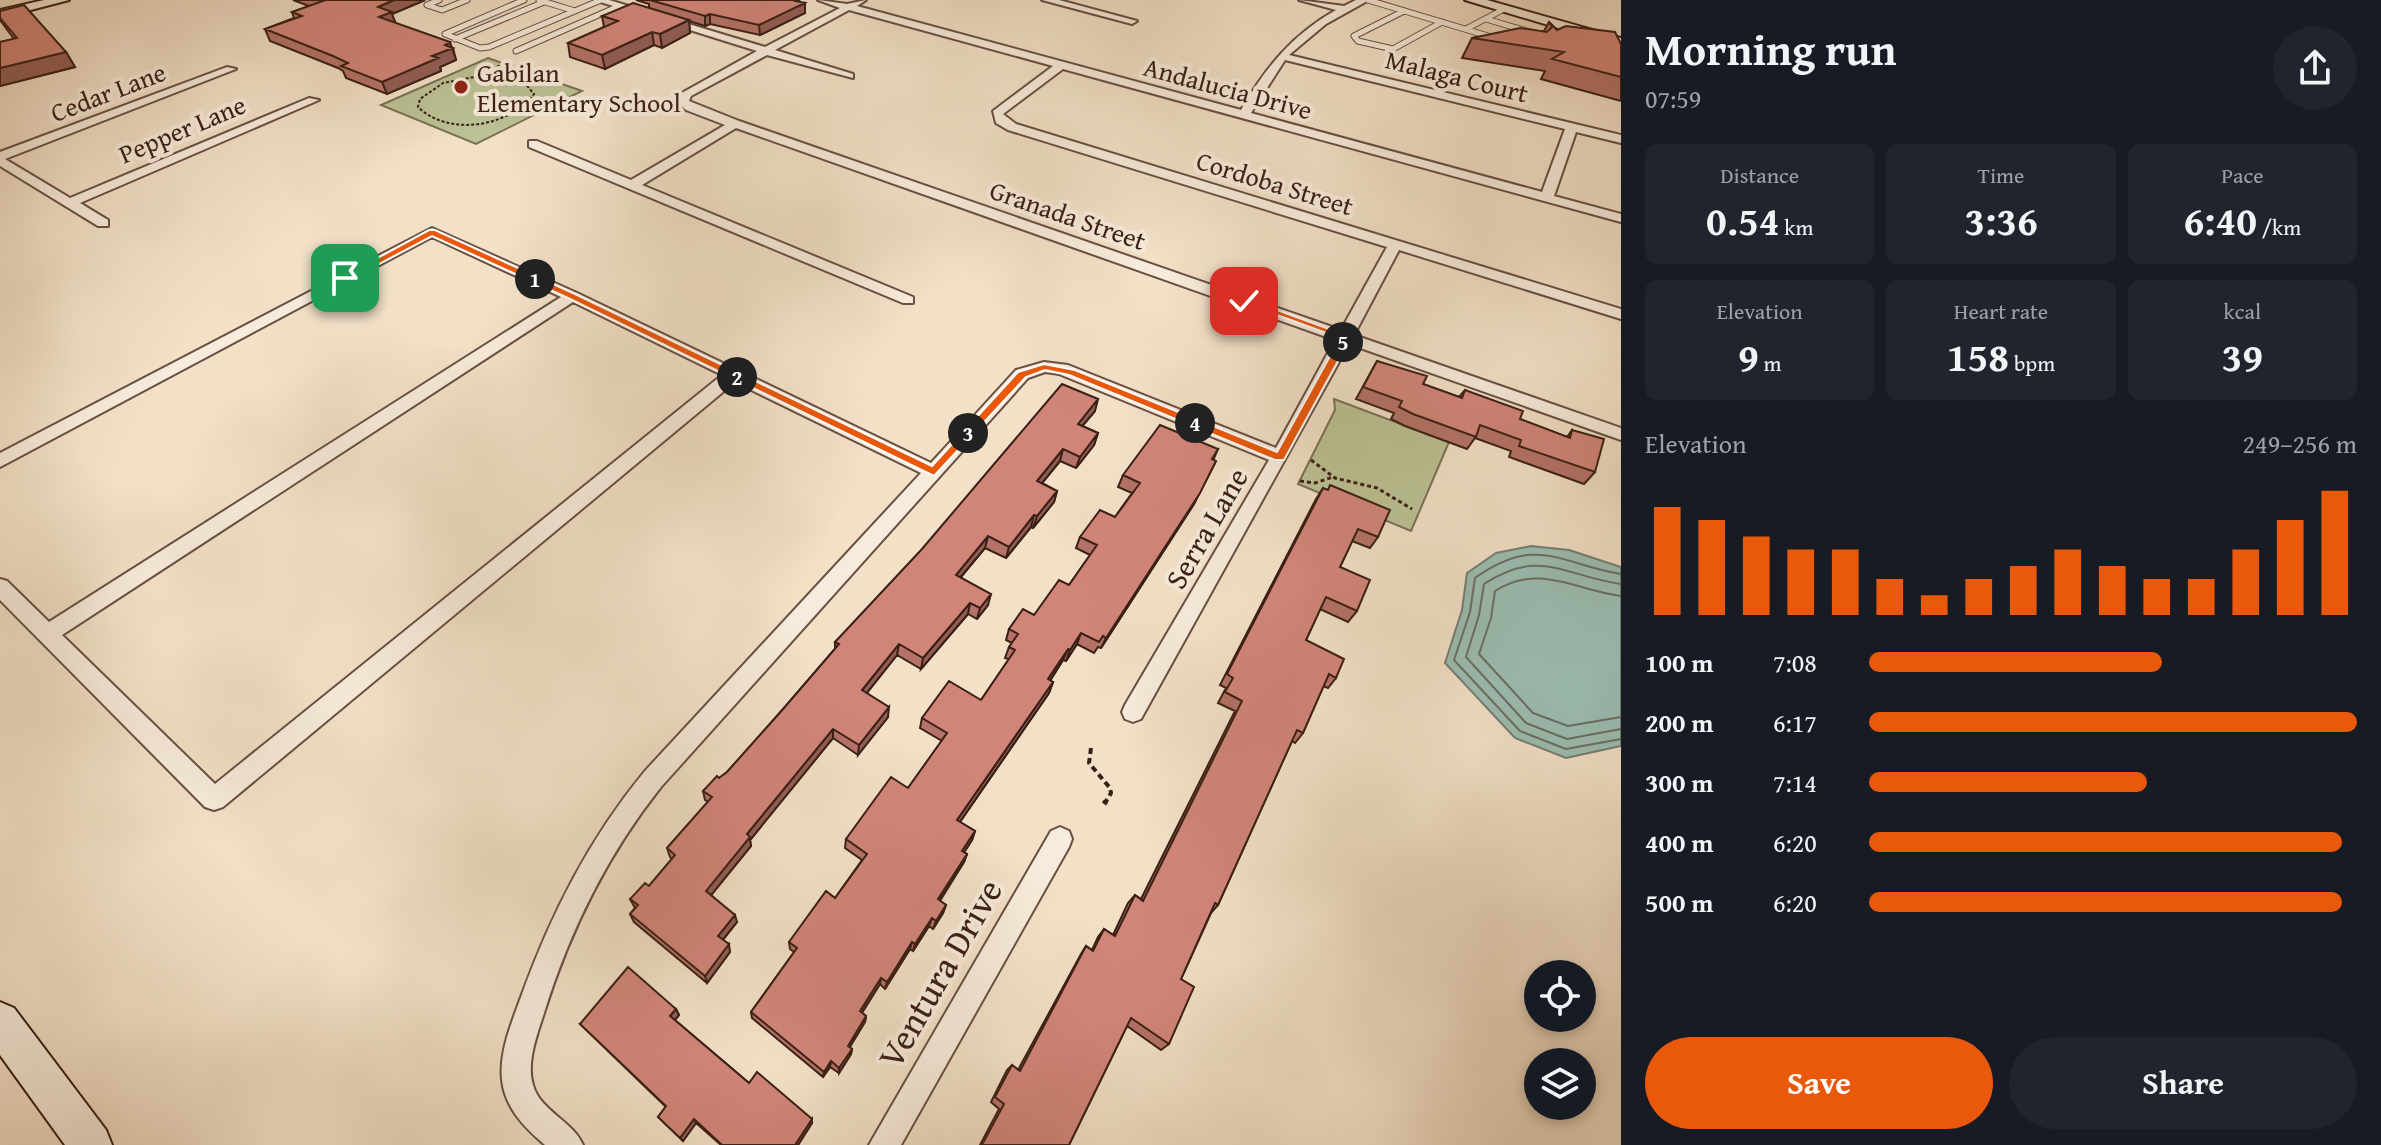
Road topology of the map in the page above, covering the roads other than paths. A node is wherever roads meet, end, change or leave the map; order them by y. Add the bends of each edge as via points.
1 (62, 0) edge
2 (439, 0) edge
3 (467, 0) edge
4 (524, 0) edge
5 (600, 0) edge
6 (823, 0) edge
7 (1047, 0) edge
8 (1304, 0) edge
9 (1366, 0) edge
10 (1472, 0) edge
11 (541, 1) edge
12 (854, 4) edge
13 (619, 6) junction
14 (1344, 9) junction
15 (1504, 9) junction
16 (575, 11) junction
17 (1404, 11) junction
18 (0, 14) edge
19 (1486, 19) junction
20 (1132, 21) dead end
21 (1442, 22) junction
22 (1466, 29) junction
23 (1544, 36) edge
24 (455, 39) junction
25 (1509, 42) edge
26 (1621, 43) edge
27 (516, 51) road end
28 (767, 51) junction
29 (1282, 56) junction
30 (1061, 65) junction
31 (231, 69) dead end
32 (849, 76) dead end
33 (313, 100) dead end
34 (1244, 115) junction
35 (735, 124) junction
36 (1572, 127) junction
37 (1621, 139) edge
38 (533, 144) dead end
39 (0, 158) edge
40 (630, 186) junction
41 (1547, 198) junction
42 (69, 203) junction
43 (1621, 218) edge
44 (103, 223) dead end
45 (1395, 244) junction
46 (572, 296) junction
47 (908, 300) dead end
48 (1621, 314) edge
49 (1346, 337) junction
50 (733, 375) junction
51 (1621, 434) edge
52 (1280, 457) junction
53 (0, 461) edge
54 (934, 472) junction
55 (0, 587) edge
56 (48, 633) junction
57 (1133, 712) dead end
58 (1060, 839) dead end
59 (0, 1022) edge
60 (91, 1145) edge
61 (568, 1145) edge
62 (884, 1145) edge

1 - 18 street
2 - 3 lane via 427,5 442,10
4 - 24 lane via 446,32
5 - 13 street
5 - 16 lane
6 - 12 street, Andalucia Drive
7 - 20 street
8 - 14 street
9 - 14 street
9 - 17 lane
10 - 15 street
11 - 16 lane
11 - 24 lane
12 - 28 street, Granada Street
12 - 30 street, Andalucia Drive
13 - 27 lane
13 - 28 street
14 - 29 street via 1311,27
15 - 19 lane
15 - 26 street
16 - 24 lane via 489,47
17 - 21 lane
17 - 21 lane via 1354,36 1393,49
19 - 22 lane
19 - 23 lane
21 - 22 lane
22 - 25 lane
28 - 32 street
28 - 35 street, Granada Street via 686,94 683,102 690,108
29 - 34 street
29 - 36 street, Malaga Court
30 - 34 street, Andalucia Drive
30 - 45 street, Cordoba Street via 997,113 1000,120
31 - 39 street, Cedar Lane
33 - 42 street, Pepper Lane
34 - 41 street, Andalucia Drive
35 - 40 street
35 - 49 street, Granada Street
36 - 37 street, Malaga Court
36 - 41 street
38 - 40 street
39 - 42 street
40 - 47 street
41 - 43 street, Andalucia Drive
42 - 44 street
45 - 48 street, Cordoba Street
45 - 49 street, Serra Lane
46 - 50 street
46 - 53 street via 432,232
46 - 56 street
49 - 51 street, Granada Street
49 - 52 street, Serra Lane
50 - 54 street
50 - 56 street via 214,799
52 - 54 street via 1071,372 1044,367 1022,374
52 - 57 street, Serra Lane
54 - 61 street via 653,779 592,864 552,948 518,1060 518,1089 525,1103
55 - 56 street
58 - 62 street, Ventura Drive
59 - 60 street

